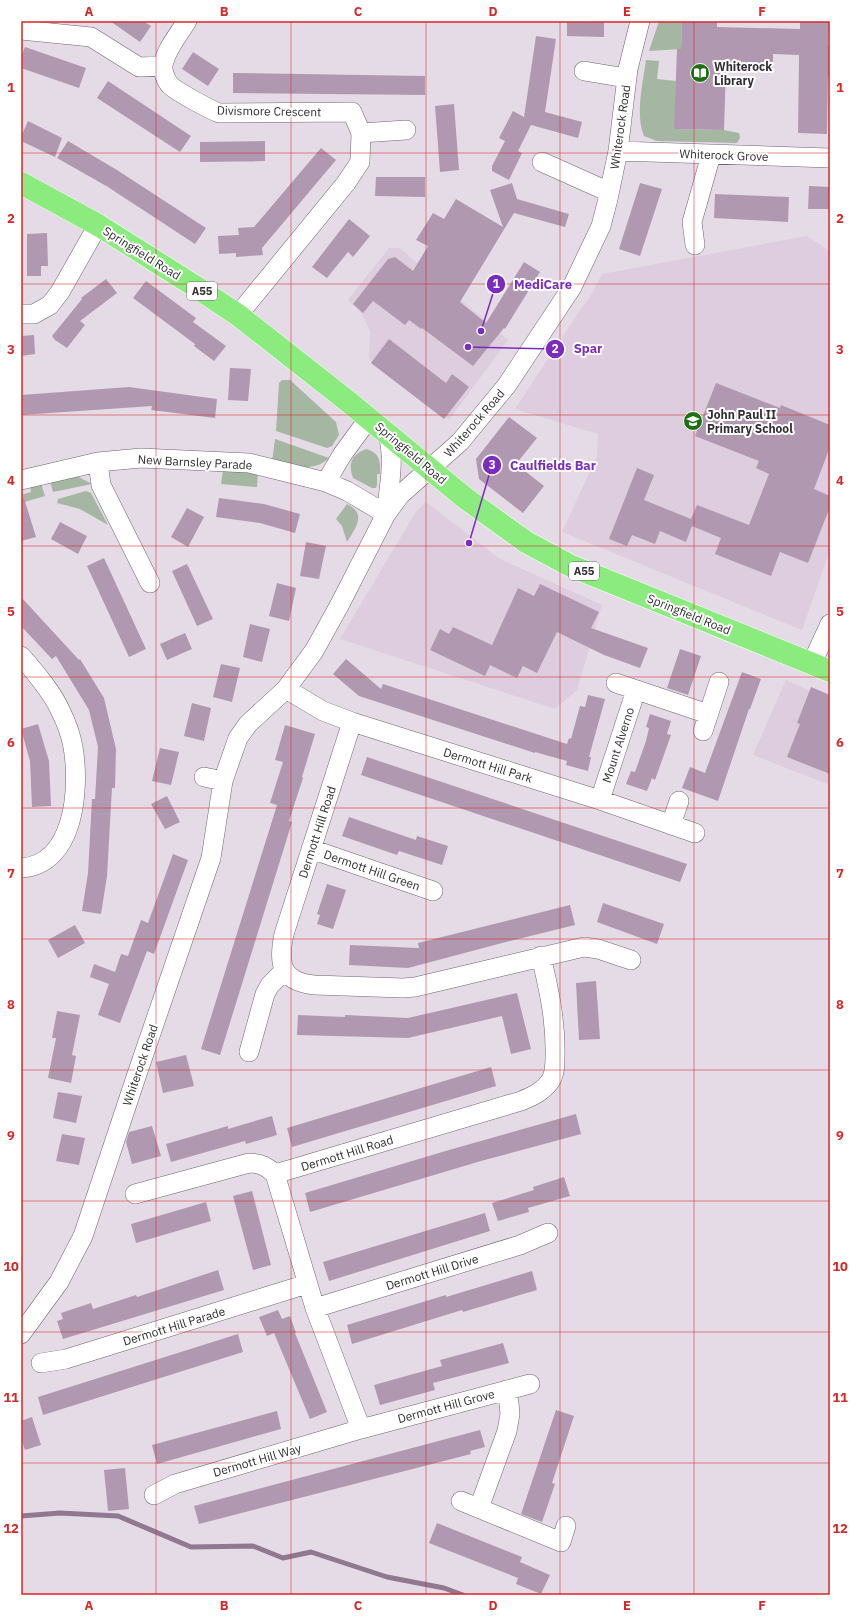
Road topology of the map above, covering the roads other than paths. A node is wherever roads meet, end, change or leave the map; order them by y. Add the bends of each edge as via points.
1 (187, 21) edge
2 (640, 21) edge
3 (21, 30) edge
4 (162, 66) junction
5 (584, 71) dead end
6 (626, 78) junction
7 (406, 130) dead end
8 (361, 133) junction
9 (618, 151) junction
10 (712, 155) junction
11 (830, 158) edge
12 (542, 162) dead end
13 (21, 183) edge
14 (610, 192) junction
15 (98, 225) junction
16 (695, 245) dead end
17 (21, 314) edge
18 (238, 316) junction
19 (369, 418) junction
20 (388, 434) junction
21 (98, 462) junction
22 (430, 469) junction
23 (21, 480) edge
24 (326, 482) junction
25 (386, 514) junction
26 (150, 583) dead end
27 (830, 624) edge
28 (21, 656) edge
29 (821, 667) edge
30 (719, 682) dead end
31 (616, 683) dead end
32 (286, 689) junction
33 (636, 690) junction
34 (352, 722) junction
35 (204, 776) dead end
36 (223, 781) junction
37 (600, 800) junction
38 (679, 801) dead end
39 (671, 825) junction
40 (695, 833) dead end
41 (311, 849) junction
42 (21, 868) edge
43 (433, 891) dead end
44 (541, 956) junction
45 (631, 960) dead end
46 (285, 970) junction
47 (249, 1052) dead end
48 (275, 1174) junction
49 (135, 1194) dead end
50 (548, 1233) dead end
51 (308, 1284) junction
52 (315, 1308) junction
53 (21, 1334) edge
54 (41, 1363) dead end
55 (530, 1384) dead end
56 (506, 1390) junction
57 (361, 1429) junction
58 (154, 1495) dead end
59 (566, 1526) dead end

1 - 4 street
2 - 6 street, Whiterock Road
3 - 4 street via 90,37 138,67
4 - 8 street, Divismore Crescent via 170,85 209,109 219,112 352,112
5 - 6 street
6 - 9 street, Whiterock Road
7 - 8 street
8 - 18 street, Divismore Crescent via 360,162 346,183
9 - 10 street, Whiterock Grove
9 - 14 street, Whiterock Road
10 - 11 street, Whiterock Grove
10 - 16 street via 692,222
12 - 14 street
13 - 15 highway, Springfield Road / A55
14 - 22 street, Whiterock Road via 601,226 572,287 507,385 460,442
15 - 17 street via 50,305 34,314
15 - 18 highway, Springfield Road / A55
18 - 19 highway, Springfield Road / A55
19 - 20 highway, Springfield Road / A55
19 - 24 street
20 - 22 highway, Springfield Road / A55
20 - 25 street via 392,461
21 - 23 street, New Barnsley Parade
21 - 24 street, New Barnsley Parade via 141,458 249,462
21 - 26 street via 101,485
22 - 25 street, Whiterock Road via 400,495
22 - 29 highway, Springfield Road / A55 via 526,542 571,566
24 - 25 street, New Barnsley Parade via 348,491
25 - 32 street, Whiterock Road via 314,651
27 - 29 street
28 - 42 street via 38,674 61,712 73,746 75,787 70,824 57,851 40,865
30 - 33 street via 705,722
31 - 33 street
32 - 34 street, Dermott Hill Park via 323,711
32 - 36 street, Whiterock Road via 248,724 238,738
33 - 37 street, Mount Alverno
34 - 37 street, Dermott Hill Park
34 - 41 street, Dermott Hill Road
35 - 36 street
36 - 53 street, Whiterock Road via 211,858 84,1236 59,1282
37 - 39 street, Dermott Hill Park
38 - 39 street
39 - 40 street, Dermott Hill Park
41 - 43 street, Dermott Hill Green
41 - 46 street, Dermott Hill Road via 280,951
44 - 45 street via 591,947
44 - 46 street via 430,984 403,988 302,984
44 - 48 street, Dermott Hill Road via 554,1020 555,1048 553,1075 536,1095
46 - 47 street via 265,994
48 - 49 street via 259,1163 249,1163
48 - 51 street
50 - 52 street, Dermott Hill Drive via 520,1245
51 - 52 street
51 - 54 street, Dermott Hill Parade via 66,1359
52 - 57 street
55 - 56 street, Dermott Hill Grove
56 - 57 street, Dermott Hill Grove
56 - 59 street via 510,1414 507,1431 470,1505 561,1542
57 - 58 street, Dermott Hill Way via 175,1484

